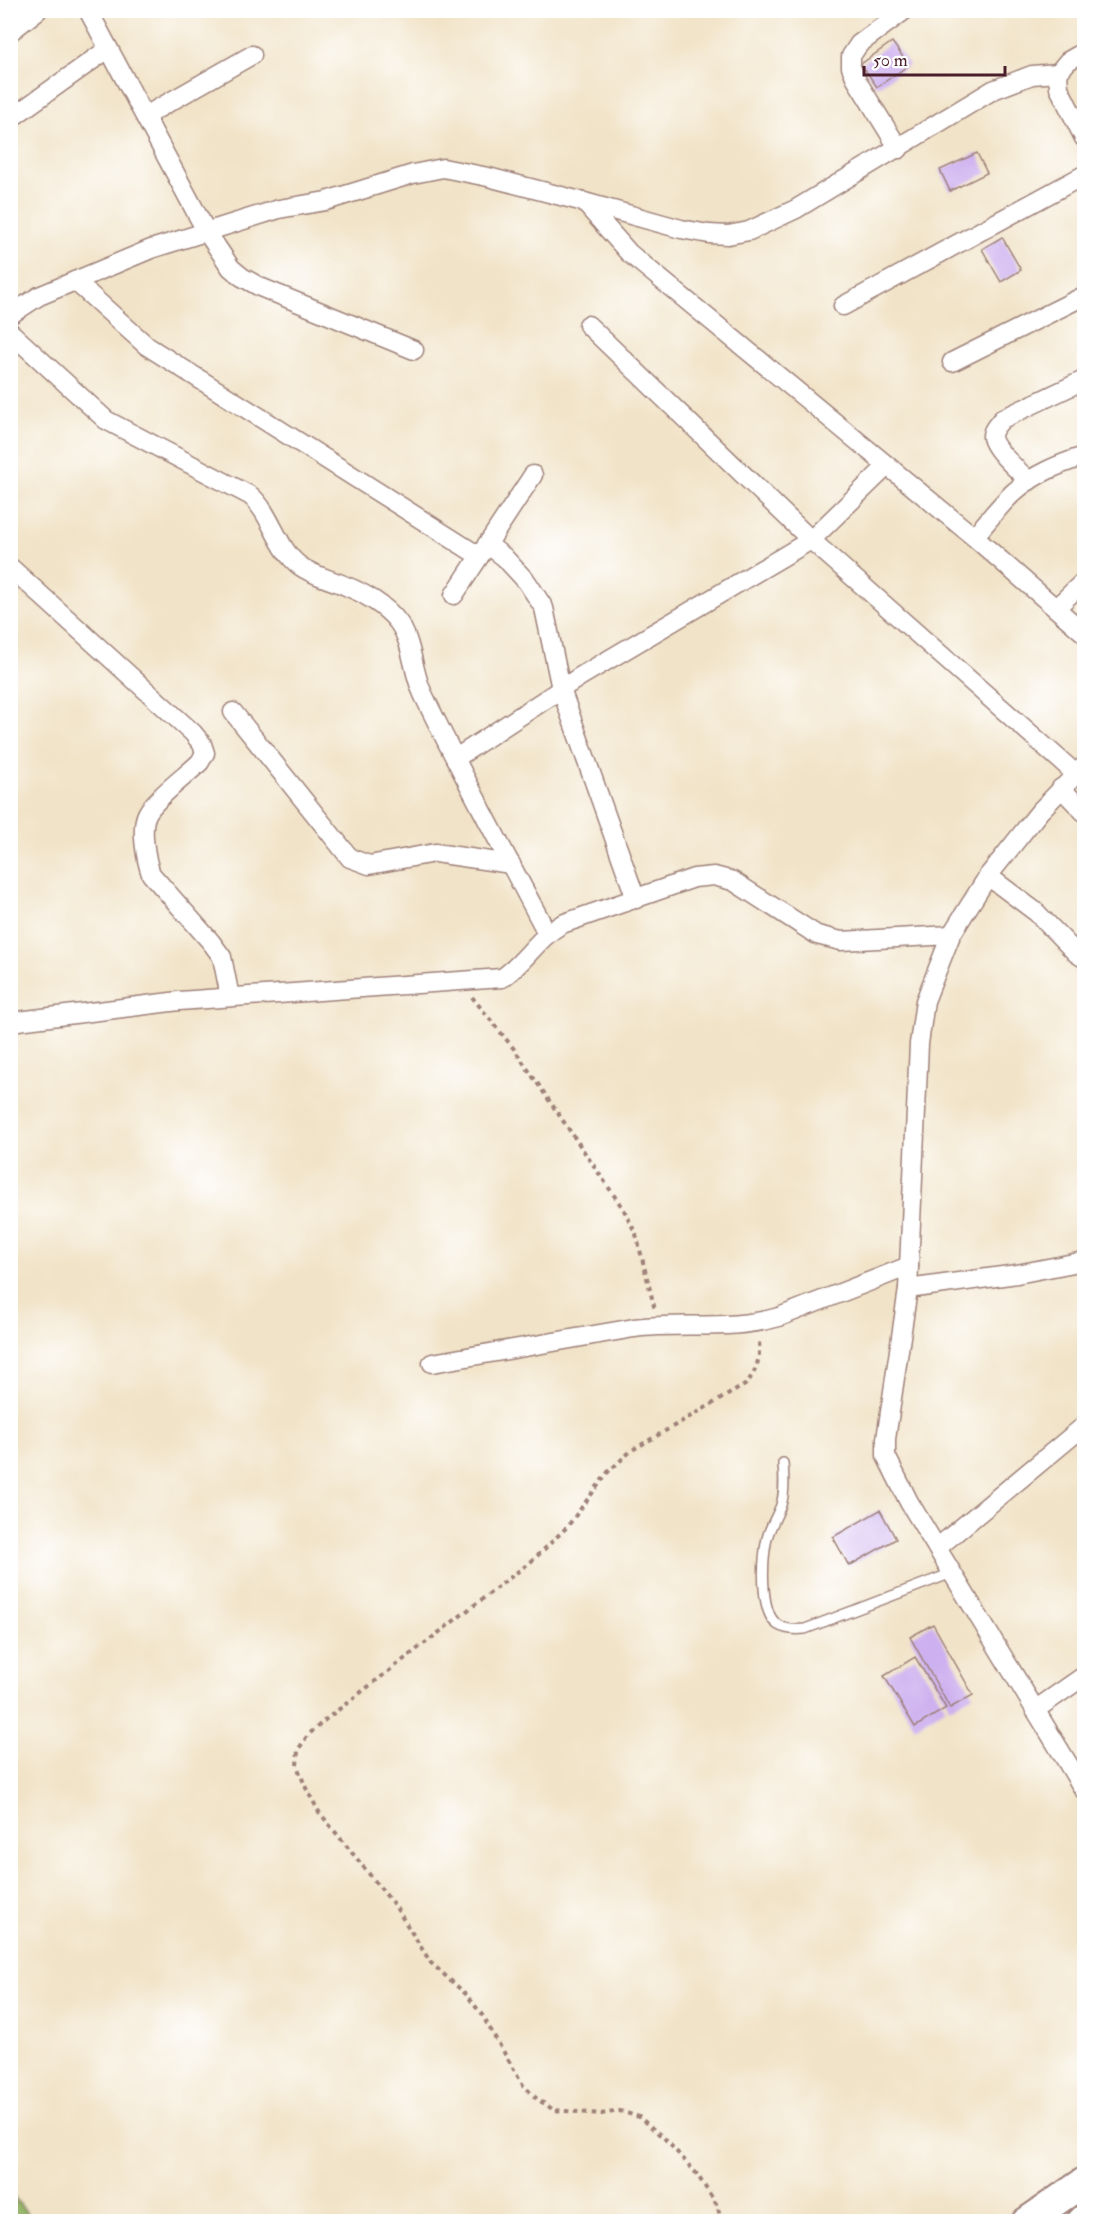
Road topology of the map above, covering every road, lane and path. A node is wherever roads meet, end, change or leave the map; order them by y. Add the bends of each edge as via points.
1 (38, 10) edge
2 (88, 10) edge
3 (905, 10) edge
4 (10, 32) edge
5 (108, 49) junction
6 (1084, 52) edge
7 (252, 55) dead end
8 (1058, 73) junction
9 (145, 116) junction
10 (10, 119) edge
11 (1084, 138) edge
12 (899, 148) junction
13 (1084, 175) edge
14 (584, 202) junction
15 (206, 231) junction
16 (75, 281) junction
17 (1084, 296) edge
18 (843, 306) dead end
19 (10, 315) edge
20 (588, 325) dead end
21 (10, 332) edge
22 (414, 350) dead end
23 (952, 362) dead end
24 (1084, 380) edge
25 (1084, 456) edge
26 (887, 466) junction
27 (533, 475) dead end
28 (1029, 481) junction
29 (974, 537) junction
30 (811, 540) junction
31 (483, 550) junction
32 (10, 567) edge
33 (1084, 581) edge
34 (454, 595) dead end
35 (1056, 608) junction
36 (1084, 633) edge
37 (561, 689) junction
38 (233, 712) dead end
39 (456, 758) junction
40 (1080, 770) edge
41 (1061, 788) junction
42 (1084, 812) edge
43 (511, 864) junction
44 (988, 876) junction
45 (636, 898) junction
46 (547, 933) junction
47 (951, 935) junction
48 (1084, 958) edge
49 (459, 981) junction
50 (230, 997) junction
51 (10, 1022) edge
52 (1084, 1261) edge
53 (909, 1266) junction
54 (908, 1289) junction
55 (758, 1323) junction
56 (659, 1325) junction
57 (432, 1363) dead end
58 (1084, 1425) edge
59 (783, 1463) dead end
60 (937, 1548) junction
61 (952, 1573) junction
62 (1084, 1677) edge
63 (1035, 1710) junction
64 (1084, 1790) edge
65 (1084, 2182) edge
66 (722, 2222) edge
67 (1026, 2222) edge

1 - 4 street
2 - 5 street
3 - 12 street via 859,44 851,56 850,67
5 - 9 street
5 - 10 street
6 - 8 street via 1068,61
7 - 9 street
8 - 11 street via 1059,88
8 - 12 street via 1032,75 993,90
9 - 15 street
12 - 14 street via 779,218 728,235 681,229
13 - 18 street
14 - 15 street via 443,168
14 - 26 street via 629,253
15 - 16 street
15 - 22 street via 231,268 242,277
16 - 19 street via 39,296
16 - 31 street via 147,346
17 - 23 street
20 - 30 street
21 - 39 street via 106,420 251,496 299,565 387,610 404,631 422,692
24 - 28 street via 1002,419 994,429 994,445
25 - 28 street
26 - 29 street
26 - 30 street
27 - 31 street
28 - 29 street
29 - 35 street
30 - 37 street
30 - 40 street
31 - 34 street
31 - 37 street via 504,557 544,608
32 - 50 street via 202,744 205,753 200,762 146,815 147,861 150,874 222,957
33 - 35 street
35 - 36 street
37 - 39 street
37 - 45 street
38 - 43 street via 358,863 369,865 435,852
39 - 43 street
40 - 41 street
41 - 42 street
41 - 44 street
43 - 46 street
44 - 47 street
44 - 48 street via 1036,912
45 - 46 street
45 - 47 street via 694,878 714,876 742,886 817,936 841,941
46 - 49 street via 517,969 502,978
47 - 53 street via 925,1001 919,1044
49 - 50 street
49 - 56 path via 514,1049 624,1210 636,1234
50 - 51 street
52 - 54 street
53 - 54 street
53 - 55 street
54 - 60 street via 886,1456
55 - 56 street
55 - 66 path via 758,1365 745,1385 619,1460 567,1527 533,1560 308,1735 298,1750 297,1766 319,1812 395,1906 431,1963 467,1995 482,2015 523,2085 537,2100 555,2110 601,2114 620,2111 639,2117 696,2173 717,2205
56 - 57 street
58 - 60 street
59 - 61 lane via 781,1504 769,1531 763,1561 766,1601 776,1624 805,1629
60 - 61 street
61 - 63 street
62 - 63 street
63 - 64 street
65 - 67 main road

